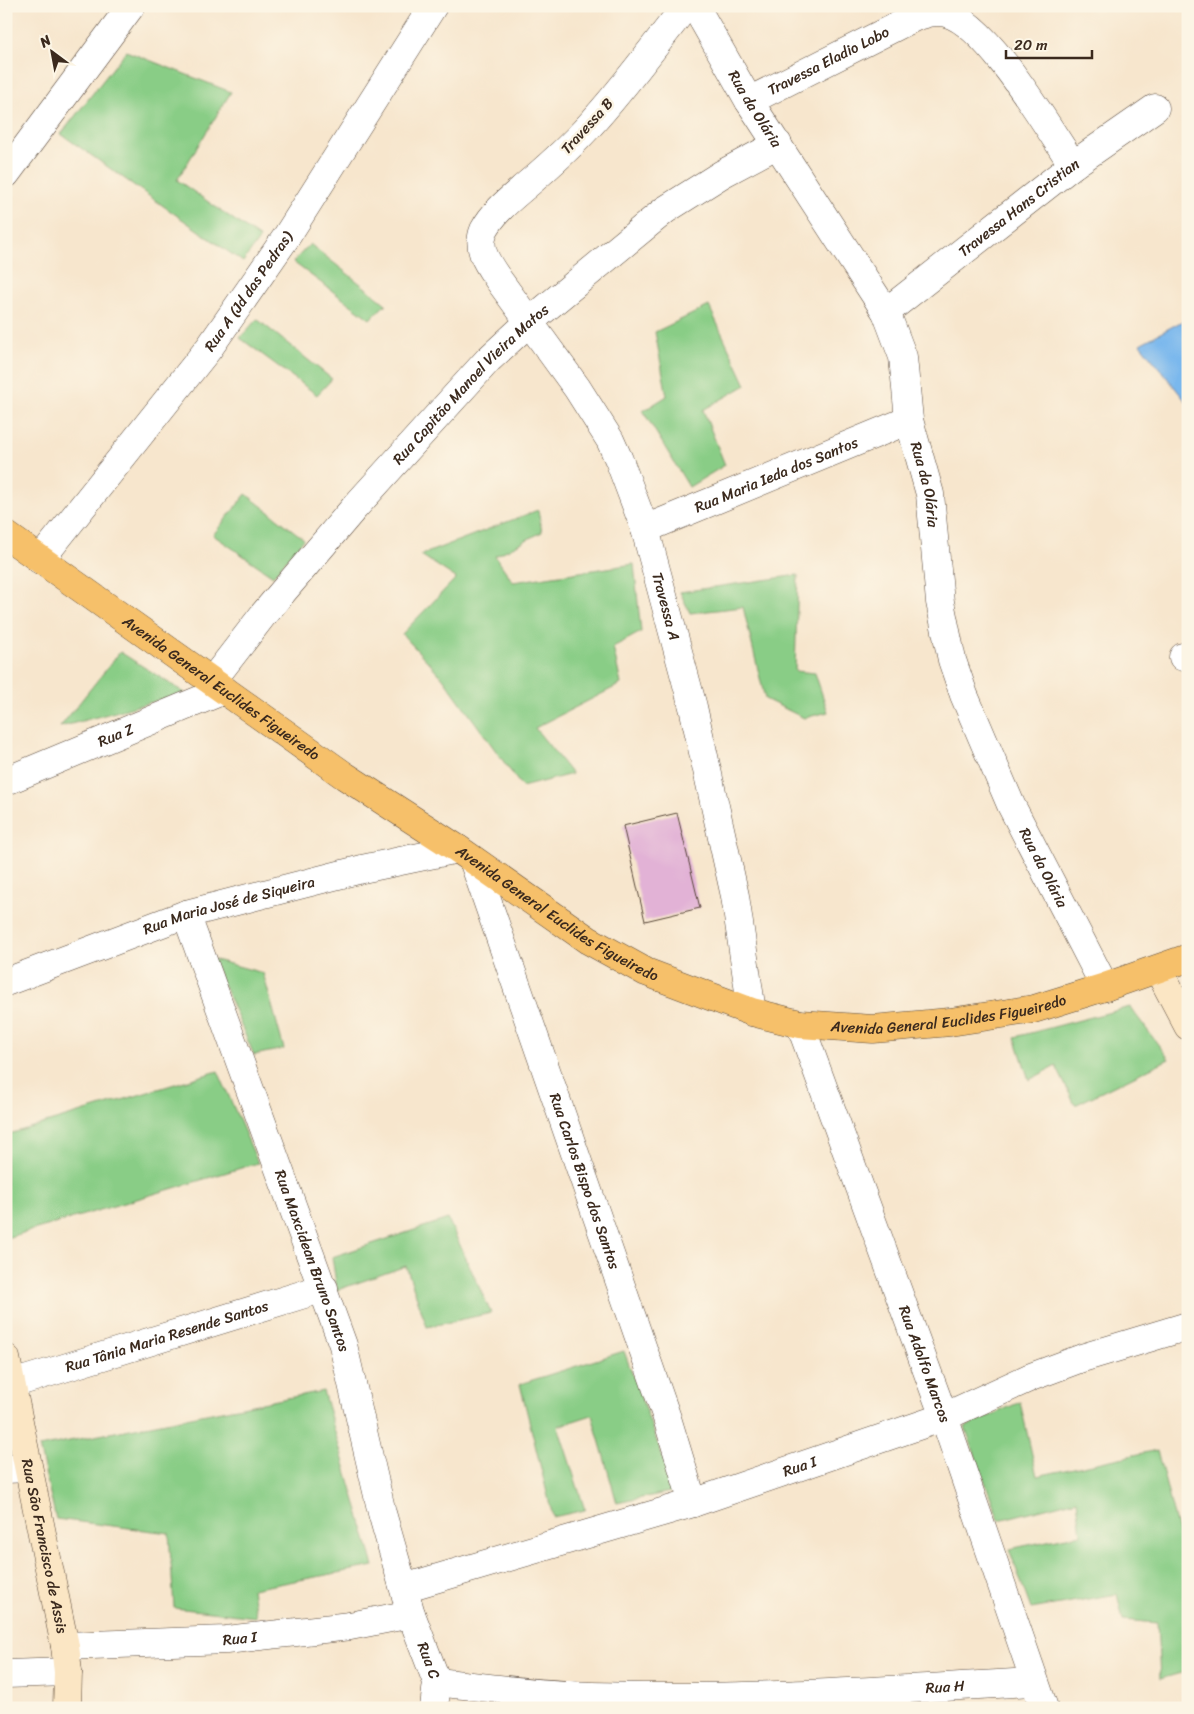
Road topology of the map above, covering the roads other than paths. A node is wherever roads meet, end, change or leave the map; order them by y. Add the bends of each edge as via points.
1 (131, 6) edge
2 (433, 6) edge
3 (686, 6) edge
4 (695, 6) edge
5 (749, 101) junction
6 (1155, 108) dead end
7 (778, 144) junction
8 (1072, 165) junction
9 (6, 174) edge
10 (481, 239) joint
11 (886, 312) junction
12 (529, 322) junction
13 (909, 420) junction
14 (645, 529) junction
15 (6, 535) edge
16 (40, 560) junction
17 (218, 685) junction
18 (6, 781) edge
19 (465, 854) junction
20 (186, 914) junction
21 (1188, 958) edge
22 (1158, 969) junction
23 (6, 982) edge
24 (1105, 987) junction
25 (752, 1012) junction
26 (800, 1024) junction
27 (1188, 1026) edge
28 (324, 1288) junction
29 (1188, 1326) edge
30 (6, 1358) edge
31 (12, 1384) junction
32 (944, 1417) junction
33 (17, 1468) edge
34 (693, 1503) junction
35 (404, 1588) junction
36 (411, 1614) junction
37 (67, 1659) junction
38 (6, 1674) edge
39 (1034, 1682) junction
40 (436, 1695) edge
41 (67, 1708) edge
42 (1044, 1708) edge

1 - 9 street
2 - 16 street, Rua A (Jd das Pedras) via 284,239 209,348
3 - 10 street, Travessa B via 590,125 494,215
4 - 5 street, Rua da Olária
5 - 7 street, Rua da Olária
5 - 8 street, Travessa Eladio Lobo via 913,18 936,11 954,16 990,47 1016,80
6 - 8 street, Travessa Hans Cristian
7 - 11 street, Rua da Olária
7 - 12 street, Rua Capitão Manoel Vieira Matos via 665,210
8 - 11 street, Travessa Hans Cristian
10 - 12 street, Travessa A via 486,260
11 - 13 street, Rua da Olária via 903,356
12 - 14 street, Travessa A via 610,440
12 - 17 street, Rua Capitão Manoel Vieira Matos via 470,378 355,507 263,615
13 - 14 street, Rua Maria Ieda dos Santos
13 - 24 street, Rua da Olária via 930,494 940,602 952,660 964,695 1011,805
14 - 25 street, Travessa A via 693,707 733,886
15 - 16 main road, Avenida General Euclides Figueiredo
16 - 17 main road, Avenida General Euclides Figueiredo
17 - 18 street, Rua Z
17 - 19 main road, Avenida General Euclides Figueiredo via 345,776
19 - 20 street, Rua Maria José de Siqueira via 362,869
19 - 25 main road, Avenida General Euclides Figueiredo via 588,940 646,972
19 - 34 street, Rua Carlos Bispo dos Santos via 664,1409
20 - 23 street, Rua Maria José de Siqueira
20 - 28 street, Rua Maxcidean Bruno Santos
21 - 22 main road, Avenida General Euclides Figueiredo
22 - 24 main road, Avenida General Euclides Figueiredo
22 - 27 street
24 - 26 main road, Avenida General Euclides Figueiredo via 1034,1009 950,1022 873,1029
25 - 26 main road, Avenida General Euclides Figueiredo
26 - 32 street, Rua Adolfo Marcos
28 - 31 street, Rua Tânia Maria Resende Santos
28 - 35 street, Rua Maxcidean Bruno Santos via 344,1345 382,1513
29 - 32 street, Rua I via 1031,1377
30 - 31 street, Rua São Francisco de Assis
31 - 33 street, Rua São Francisco de Assis
32 - 34 street, Rua I
32 - 39 street, Rua Adolfo Marcos
33 - 37 street, Rua São Francisco de Assis
34 - 35 street, Rua I
35 - 36 street, Rua Maxcidean Bruno Santos
36 - 37 street, Rua I via 350,1626
36 - 40 street, Rua C
37 - 38 street, Rua I
37 - 41 street, Rua São Francisco de Assis
39 - 40 street, Rua H via 778,1696 569,1695 516,1691
39 - 42 street, Rua Adolfo Marcos

